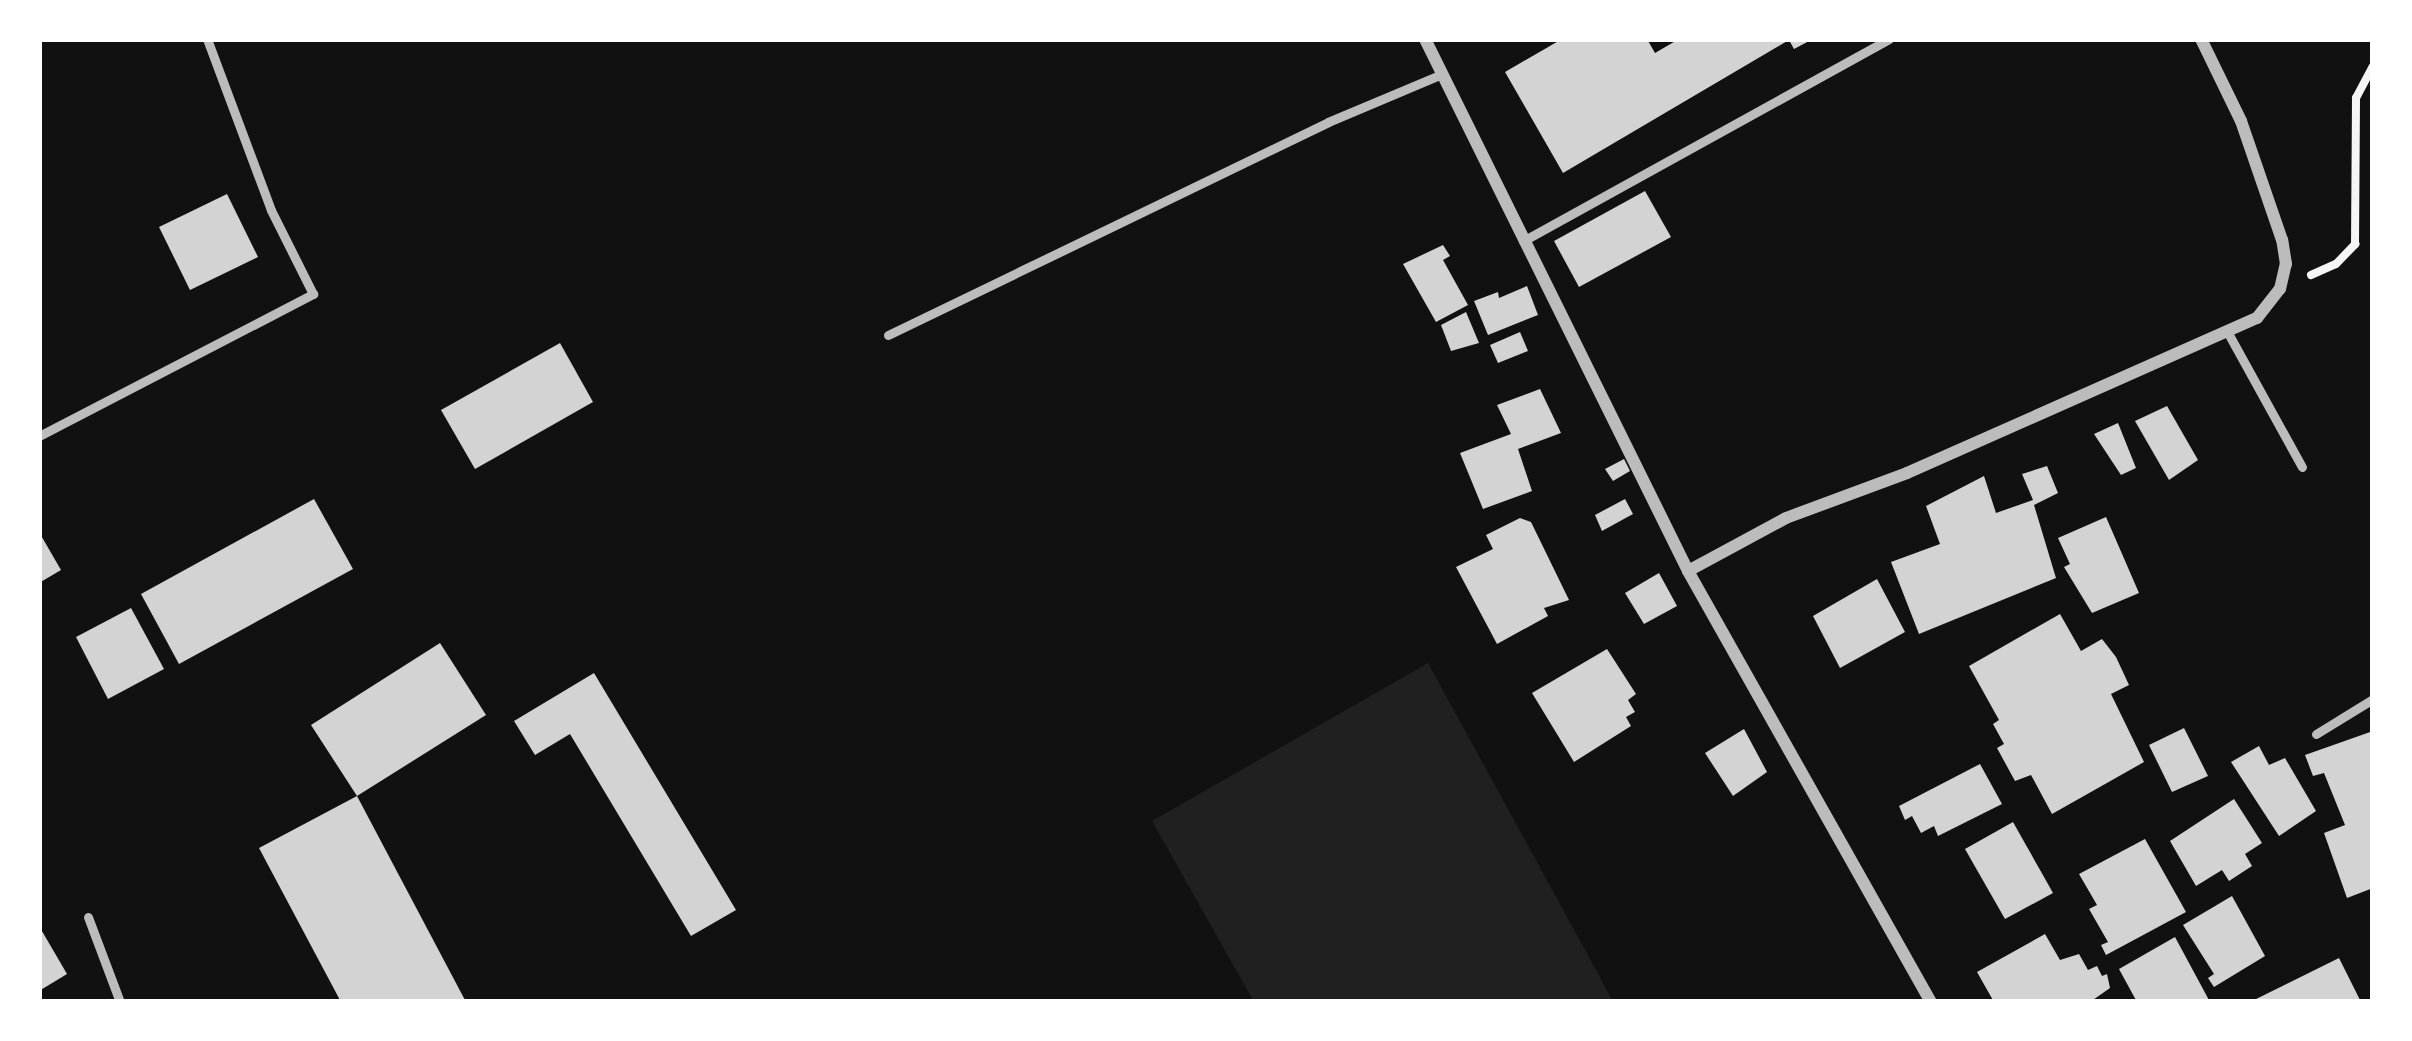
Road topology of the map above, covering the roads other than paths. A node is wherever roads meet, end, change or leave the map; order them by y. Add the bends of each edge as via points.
1 (207, 39) edge
2 (1425, 39) edge
3 (1888, 39) edge
4 (2200, 39) edge
5 (1442, 74) junction
6 (1523, 242) junction
7 (2228, 333) junction
8 (888, 335) dead end
9 (39, 436) edge
10 (2302, 467) dead end
11 (1688, 571) junction
12 (2373, 699) edge
13 (2316, 734) dead end
14 (88, 917) dead end
15 (120, 1002) edge
16 (1931, 1002) edge

1 - 9 lane via 271,210 313,294
2 - 5 street
3 - 6 lane
4 - 7 street via 2242,121 2286,264 2281,289 2257,318
5 - 6 street
5 - 8 lane
6 - 11 street
7 - 10 lane
7 - 11 street via 1786,518
11 - 16 street
12 - 13 lane
14 - 15 lane

